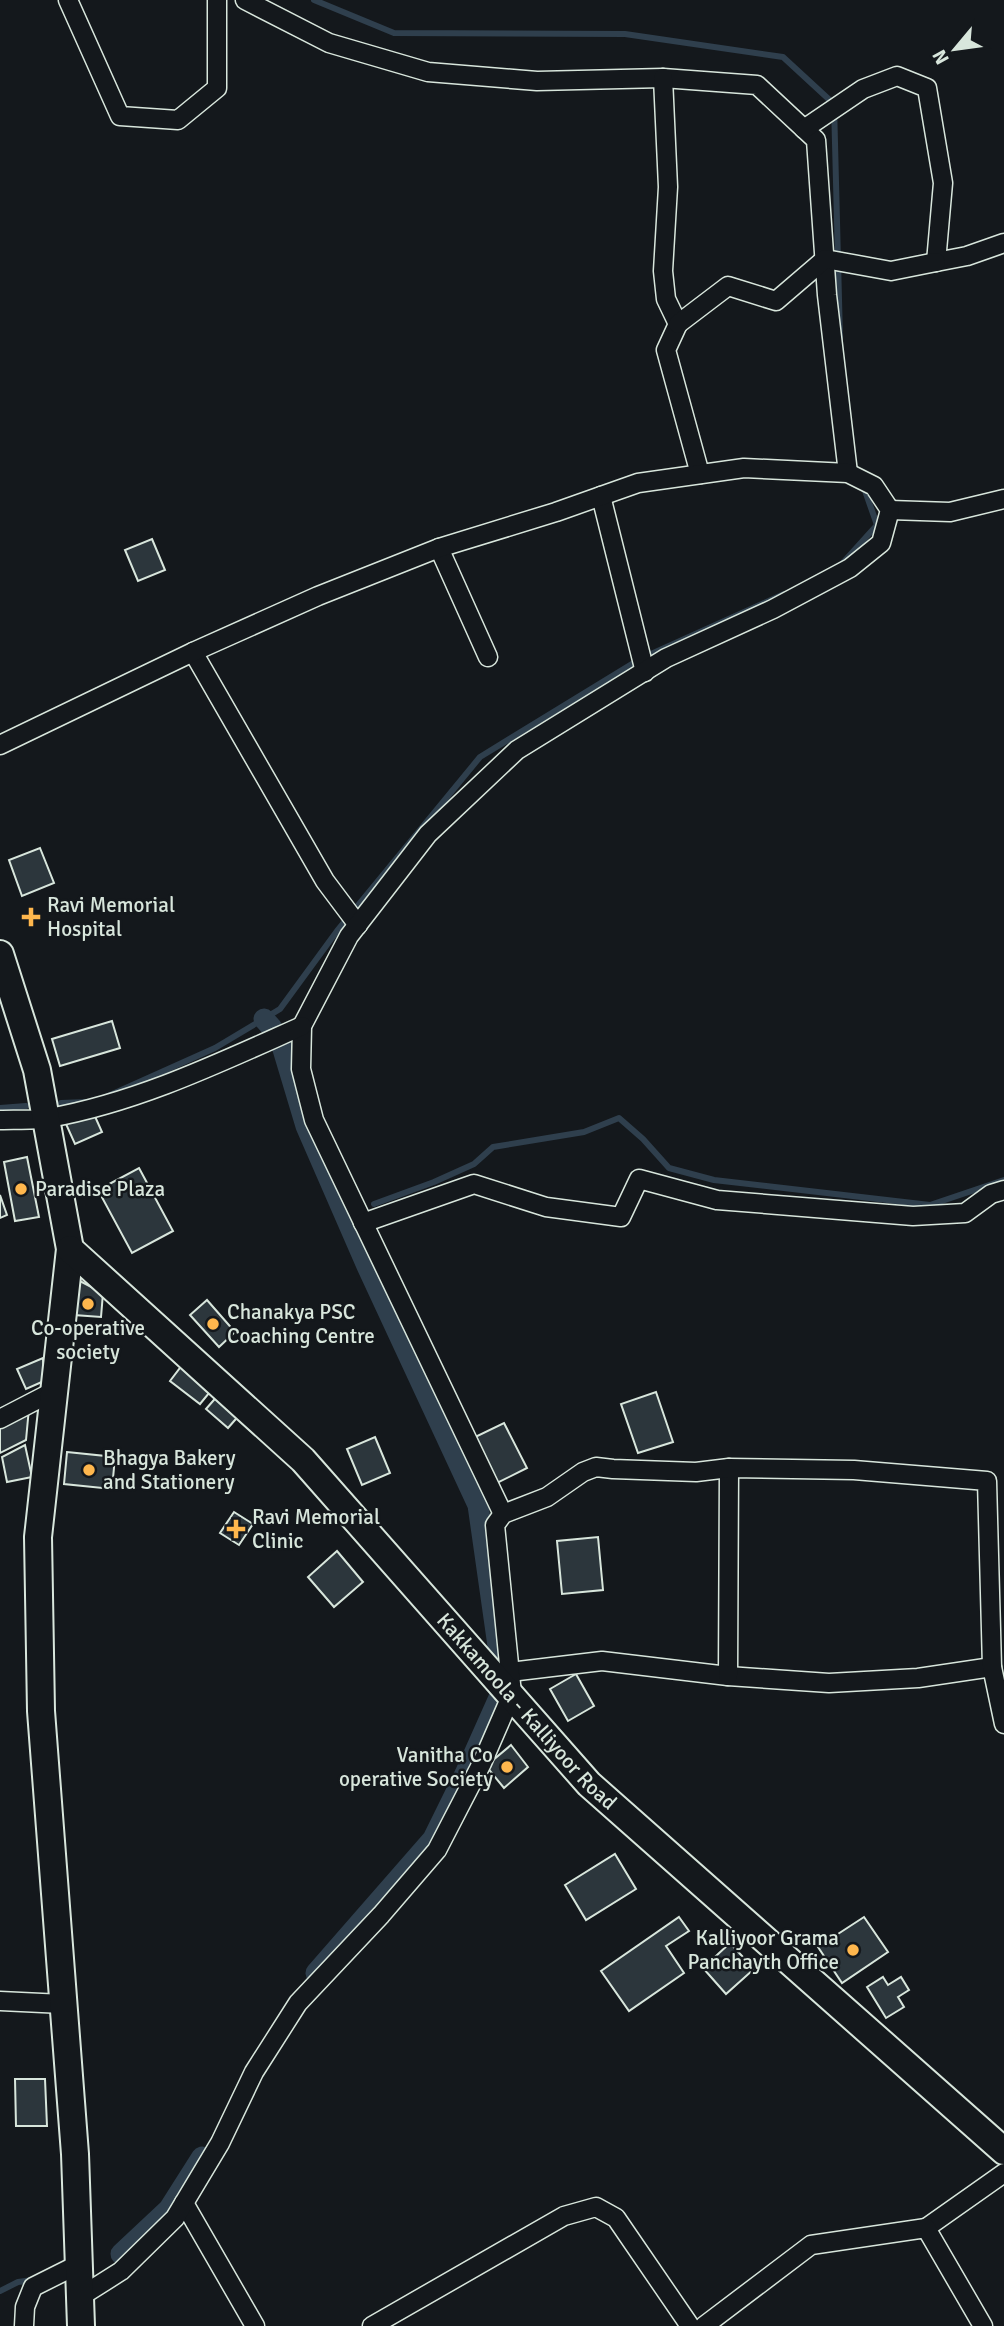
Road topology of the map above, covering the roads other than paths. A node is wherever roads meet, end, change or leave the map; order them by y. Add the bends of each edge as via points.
1 (68, 0) edge
2 (217, 0) edge
3 (245, 0) edge
4 (663, 78) junction
5 (804, 129) junction
6 (1004, 243) edge
7 (825, 259) junction
8 (936, 262) junction
9 (678, 324) junction
10 (848, 473) junction
11 (700, 474) junction
12 (601, 496) junction
13 (1004, 499) edge
14 (890, 510) junction
15 (439, 548) junction
16 (193, 652) junction
17 (488, 657) dead end
18 (645, 671) junction
19 (0, 745) edge
20 (357, 924) junction
21 (0, 954) edge
22 (302, 1026) junction
23 (46, 1119) junction
24 (0, 1120) edge
25 (1004, 1191) edge
26 (363, 1223) junction
27 (70, 1250) junction
28 (54, 1391) junction
29 (0, 1419) edge
30 (729, 1468) junction
31 (503, 1514) junction
32 (992, 1667) junction
33 (728, 1676) junction
34 (511, 1683) junction
35 (1004, 1724) edge
36 (0, 2001) edge
37 (63, 2004) junction
38 (1004, 2151) edge
39 (1004, 2174) edge
40 (184, 2203) junction
41 (926, 2228) junction
42 (79, 2264) junction
43 (80, 2297) junction
44 (24, 2326) edge
45 (81, 2326) edge
46 (255, 2326) edge
47 (372, 2326) edge
48 (691, 2326) edge
49 (704, 2326) edge
50 (983, 2326) edge

1 - 2 street via 120,116 178,120 217,88
3 - 4 street via 329,43 428,72 537,81
4 - 5 street via 757,85
4 - 9 street via 668,187 663,271 666,299
5 - 7 street via 816,139
5 - 8 street via 863,89 897,76 927,88 943,183
6 - 8 street
7 - 8 street via 891,271
7 - 9 street via 776,301 728,286
7 - 10 street
9 - 11 street via 666,350
10 - 11 street via 744,468
10 - 14 street via 874,486
11 - 12 street via 638,483
12 - 15 street
12 - 18 street
13 - 14 street via 950,512
14 - 18 street via 881,543 850,568
15 - 16 street
15 - 17 street
16 - 19 street
16 - 20 street via 326,881
18 - 20 street via 517,750 428,834
20 - 22 street
21 - 23 main road via 37,1070
22 - 23 street via 182,1080
22 - 26 street via 301,1069 314,1119
23 - 24 street
23 - 27 main road
25 - 26 street via 991,1194 965,1213 913,1216 717,1200 639,1179 621,1217 546,1207 474,1184
26 - 31 street
27 - 28 main road
27 - 34 main road, Kakkamoola - Kalliyoor Road via 303,1460
28 - 29 street
28 - 37 main road via 38,1550 41,1711
30 - 31 street via 696,1472 596,1467 547,1497
30 - 32 street via 854,1470 987,1482
30 - 33 street
31 - 34 street via 495,1525
32 - 33 street via 918,1678 829,1682
32 - 35 street
33 - 34 street via 602,1661
34 - 38 main road, Kakkamoola - Kalliyoor Road via 589,1784
34 - 40 street via 482,1763 437,1850 298,2003 254,2072
36 - 37 street
37 - 42 main road
39 - 41 street
40 - 43 street via 175,2218 121,2271
40 - 46 street
41 - 49 street via 811,2245
41 - 50 street
42 - 43 main road
42 - 44 street via 33,2287
43 - 45 main road
47 - 48 street via 564,2217 596,2207 616,2218

